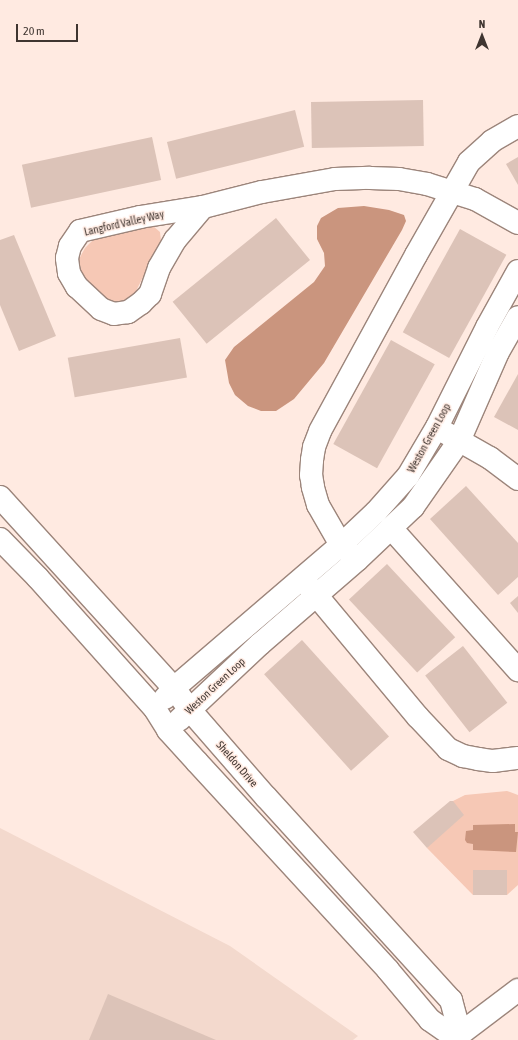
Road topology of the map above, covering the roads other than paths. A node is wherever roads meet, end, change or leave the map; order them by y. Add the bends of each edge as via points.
1 (518, 126) edge
2 (452, 190) junction
3 (203, 207) junction
4 (518, 223) edge
5 (518, 270) edge
6 (518, 317) edge
7 (437, 427) junction
8 (459, 441) junction
9 (518, 479) edge
10 (0, 497) edge
11 (391, 528) junction
12 (0, 539) edge
13 (341, 544) junction
14 (356, 560) junction
15 (302, 578) junction
16 (316, 595) junction
17 (518, 670) edge
18 (174, 688) junction
19 (155, 709) junction
20 (190, 710) junction
21 (168, 730) junction
22 (518, 758) edge
23 (518, 990) edge
24 (456, 1039) edge

1 - 2 street via 481,149 469,162
2 - 3 street, Langford Valley Way via 399,179 334,179 262,192
2 - 4 street, Langford Valley Way via 475,199
2 - 13 street via 320,431 314,447 312,487 318,505
3 - 3 street, Langford Valley Way via 140,217 80,231 70,246 67,258 69,273 76,287 101,309 114,314 128,312 150,294 159,268 175,240
5 - 7 street, Weston Green Loop
6 - 8 street, Weston Green Loop via 498,352
7 - 8 street
7 - 13 street, Weston Green Loop via 408,476 376,512
8 - 9 street via 490,458
8 - 11 street, Weston Green Loop via 413,507
10 - 18 street, Sheldon Drive
11 - 14 street, Weston Green Loop
11 - 17 street
12 - 19 street
13 - 14 street
13 - 15 street, Weston Green Loop
14 - 16 street, Weston Green Loop
15 - 16 street
15 - 18 street, Weston Green Loop
16 - 20 street, Weston Green Loop
16 - 22 street via 448,749 478,759
18 - 19 street, Weston Green Loop
18 - 20 street, Sheldon Drive
19 - 21 street
20 - 21 street, Weston Green Loop
20 - 24 street, Sheldon Drive via 271,803 451,1000 456,1019
21 - 24 street via 388,970 430,1020
23 - 24 street

